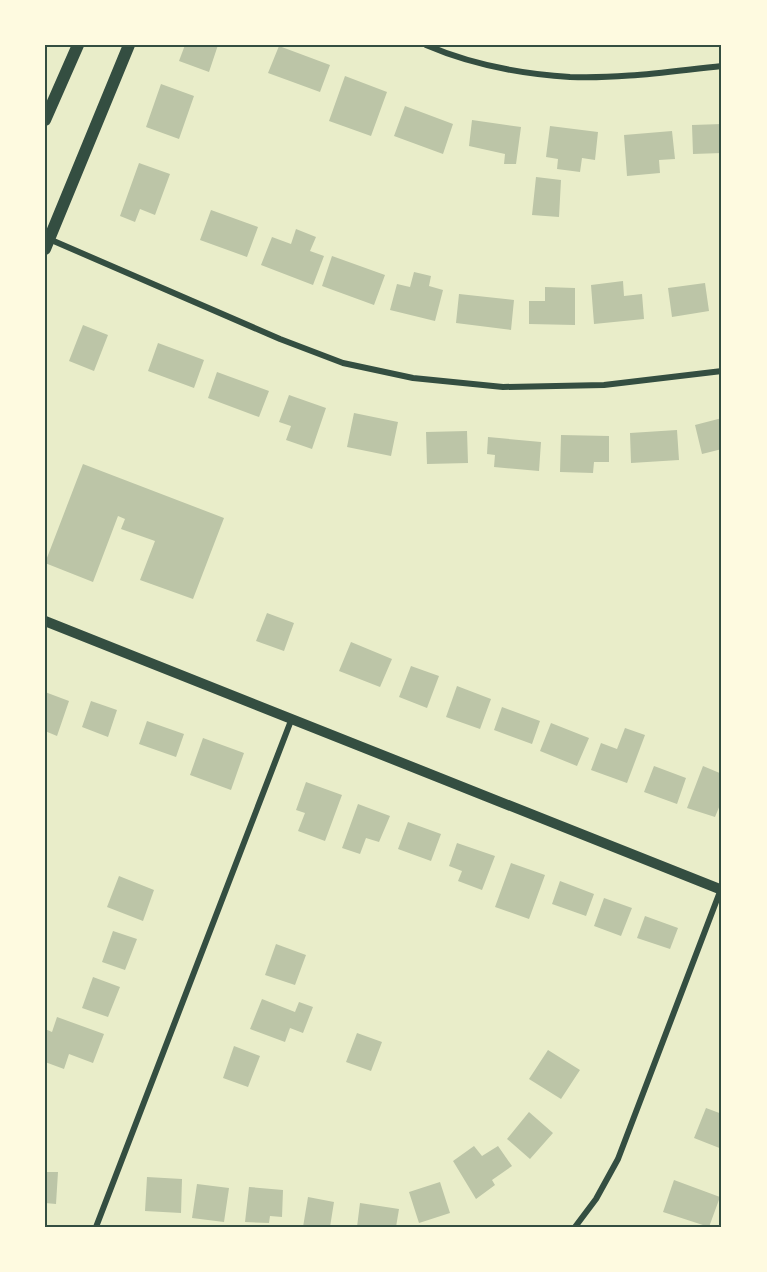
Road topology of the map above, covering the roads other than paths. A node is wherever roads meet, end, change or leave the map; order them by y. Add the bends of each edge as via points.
1 (78, 45) edge
2 (129, 45) edge
3 (426, 45) edge
4 (722, 66) edge
5 (45, 120) edge
6 (46, 242) edge
7 (722, 371) edge
8 (45, 621) edge
9 (292, 718) junction
10 (721, 889) edge
11 (96, 1227) edge
12 (575, 1227) edge

1 - 5 main road
2 - 6 main road
3 - 4 street via 487,66 569,77
6 - 7 street via 343,363 414,378 503,387 604,386
8 - 9 street
9 - 10 street
9 - 11 street
10 - 12 street via 618,1160

